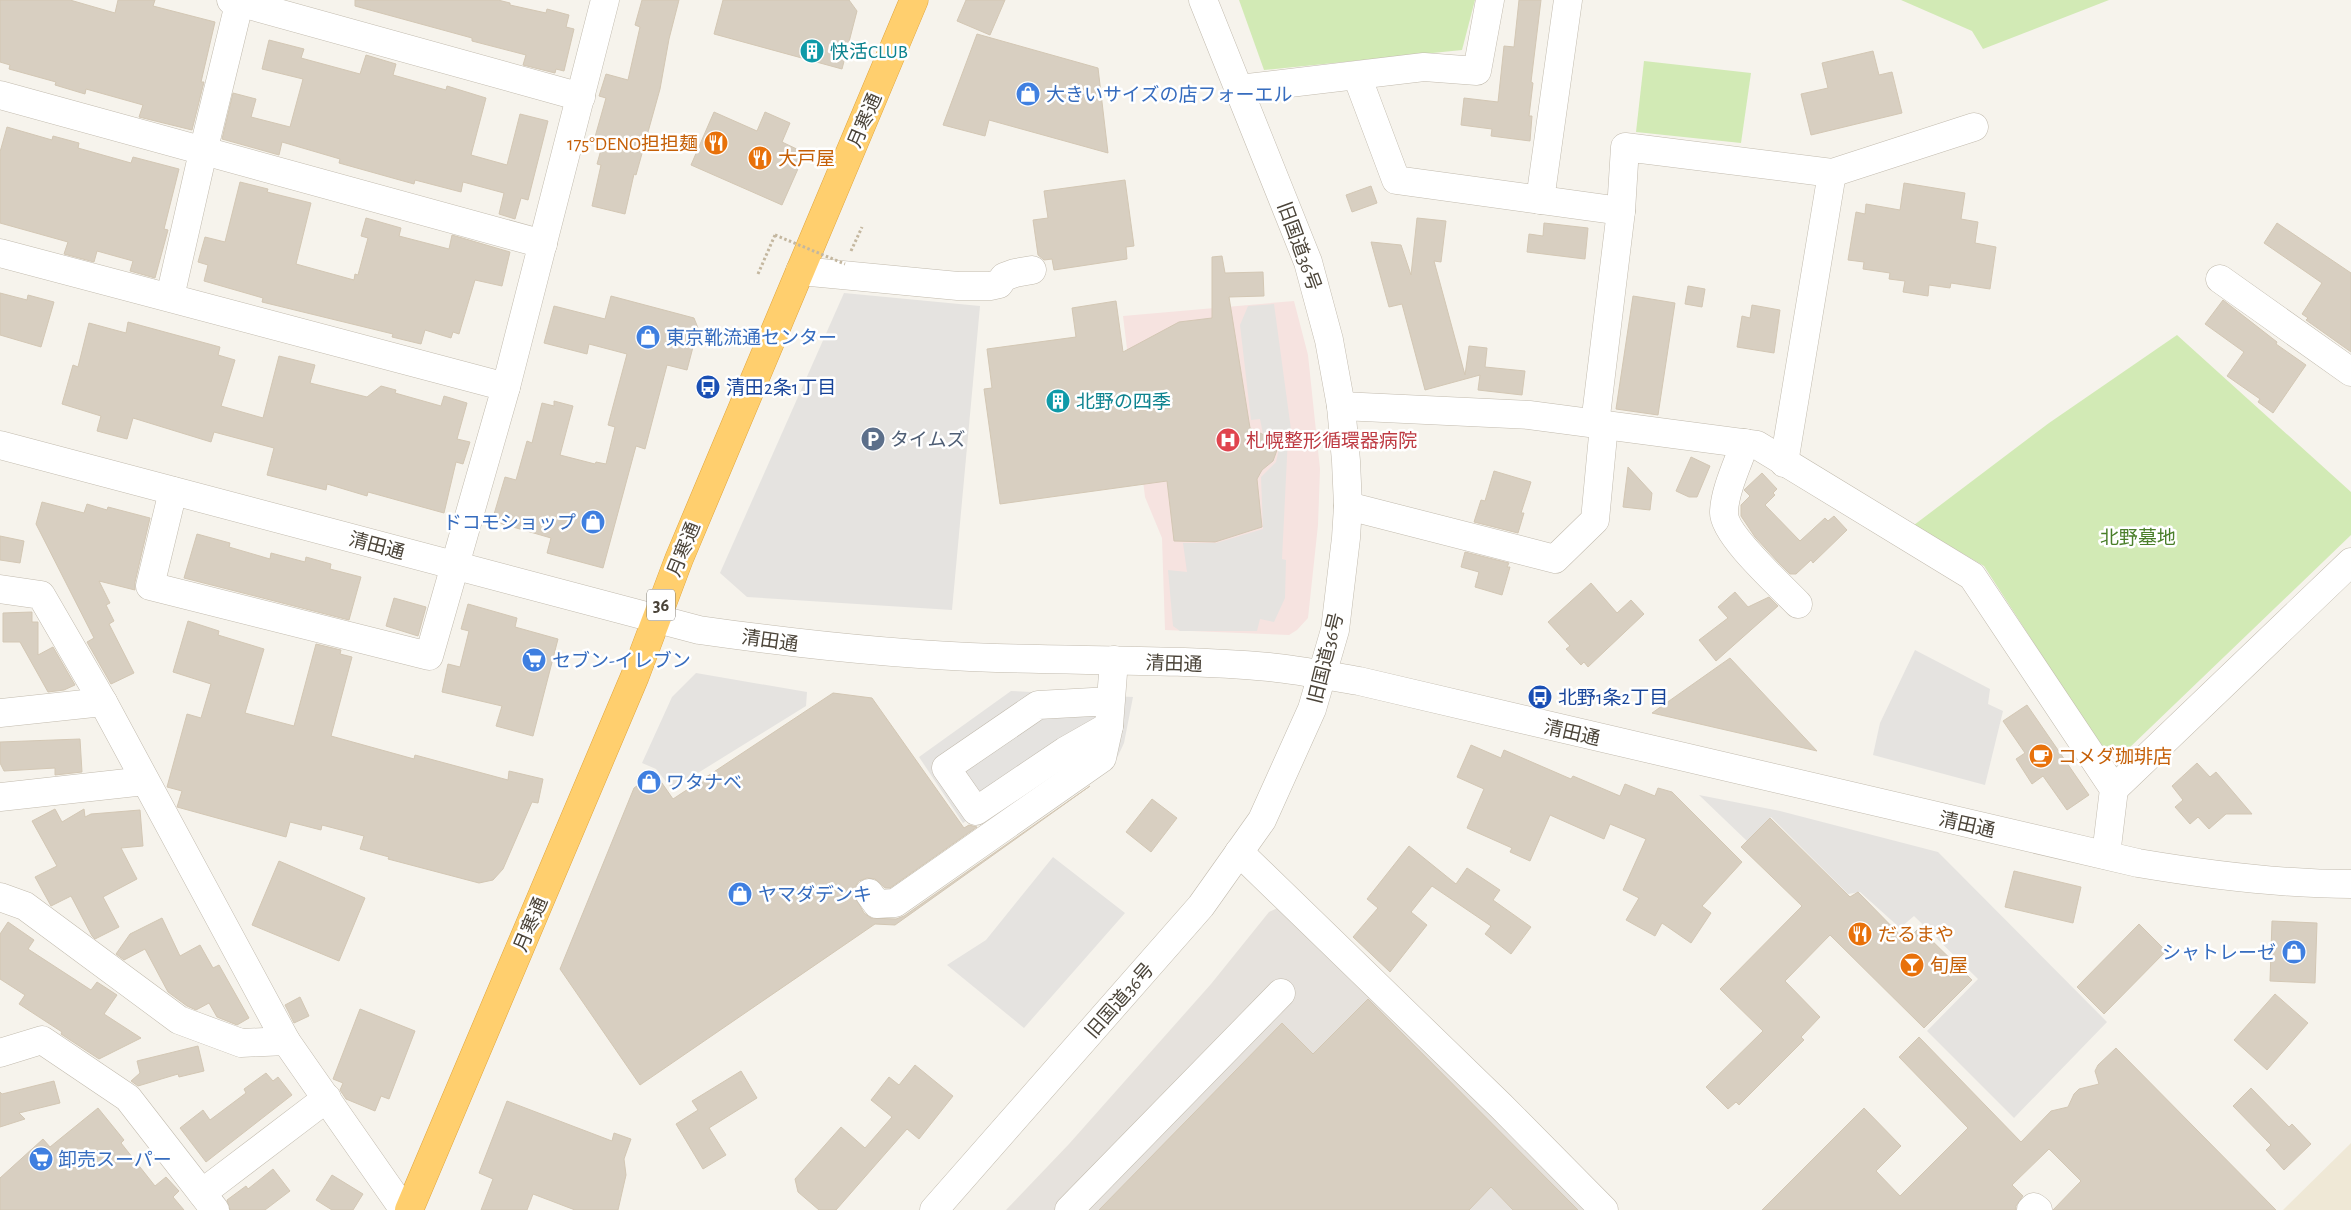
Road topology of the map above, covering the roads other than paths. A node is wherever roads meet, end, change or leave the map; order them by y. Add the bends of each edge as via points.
1 (605, 0) edge
2 (914, 0) edge
3 (1203, 0) edge
4 (1490, 0) edge
5 (1568, 0) edge
6 (237, 1) edge
7 (1357, 76) junction
8 (1239, 89) junction
9 (0, 95) edge
10 (580, 97) junction
11 (1974, 127) dead end
12 (203, 152) junction
13 (1832, 172) junction
14 (1540, 200) junction
15 (1621, 211) junction
16 (543, 244) junction
17 (0, 253) edge
18 (1032, 270) dead end
19 (800, 271) junction
20 (2220, 279) dead end
21 (170, 297) junction
22 (2351, 372) edge
23 (506, 387) junction
24 (1341, 406) junction
25 (1600, 425) junction
26 (1744, 443) junction
27 (0, 445) edge
28 (1784, 462) junction
29 (173, 490) junction
30 (1348, 506) junction
31 (2351, 562) edge
32 (454, 565) junction
33 (0, 589) edge
34 (1798, 604) dead end
35 (656, 619) junction
36 (1114, 660) junction
37 (1322, 676) junction
38 (103, 702) junction
39 (0, 713) edge
40 (1110, 713) junction
41 (145, 781) junction
42 (2114, 789) junction
43 (0, 797) edge
44 (1239, 852) junction
45 (2106, 856) junction
46 (2351, 884) edge
47 (870, 893) dead end
48 (0, 896) edge
49 (1282, 993) dead end
50 (286, 1041) junction
51 (0, 1053) edge
52 (327, 1098) junction
53 (208, 1202) edge
54 (404, 1210) edge
55 (409, 1210) edge
56 (934, 1210) edge
57 (1069, 1210) edge
58 (1604, 1210) edge
59 (2031, 1210) edge
60 (2038, 1210) edge

1 - 10 street
2 - 19 highway, 月寒通 / 36
3 - 8 street, 旧国道36号
4 - 7 street via 1477,70 1424,67
5 - 14 street
6 - 10 street
6 - 12 street
7 - 8 street
7 - 14 street via 1396,180
8 - 24 street, 旧国道36号 via 1308,262 1325,322
9 - 12 street
10 - 16 street
11 - 13 street
12 - 16 street
12 - 21 street
13 - 15 street via 1625,147
13 - 28 street
14 - 15 street
15 - 25 street
16 - 23 street
17 - 21 street
18 - 19 street via 1004,277 999,284 990,286 958,286
19 - 35 highway, 月寒通 / 36
20 - 22 street
21 - 23 street
23 - 32 street
24 - 25 street via 1529,415
24 - 30 street, 旧国道36号
25 - 26 street
25 - 30 street via 1595,520 1556,559
26 - 28 street via 1757,445
26 - 34 street via 1725,502 1724,520 1732,535
27 - 29 street, 清田通
28 - 42 street via 1972,576
29 - 32 street, 清田通
29 - 32 street via 150,586 429,656
30 - 37 street, 旧国道36号 via 1338,605
31 - 42 street
32 - 35 street, 清田通
33 - 38 street via 41,595
35 - 36 street, 清田通 via 698,630 806,646 995,658
35 - 55 highway, 月寒通 / 36 via 635,676
36 - 37 street, 清田通 via 1270,668
36 - 40 street
37 - 44 street, 旧国道36号 via 1312,709 1262,820
37 - 45 street, 清田通 via 1358,681
38 - 39 street
38 - 41 street
40 - 40 street via 1065,750 976,811 946,768 1038,706
40 - 47 street via 1102,758 895,903 877,904
41 - 43 street
41 - 50 street
42 - 45 street
44 - 56 street, 旧国道36号 via 1201,906
44 - 58 street
45 - 46 street, 清田通 via 2217,876
48 - 50 street via 25,906 179,1020 241,1043
49 - 57 street
50 - 52 street
51 - 53 street via 42,1040 128,1098
52 - 53 street
52 - 54 street
59 - 60 street via 2034,1207

